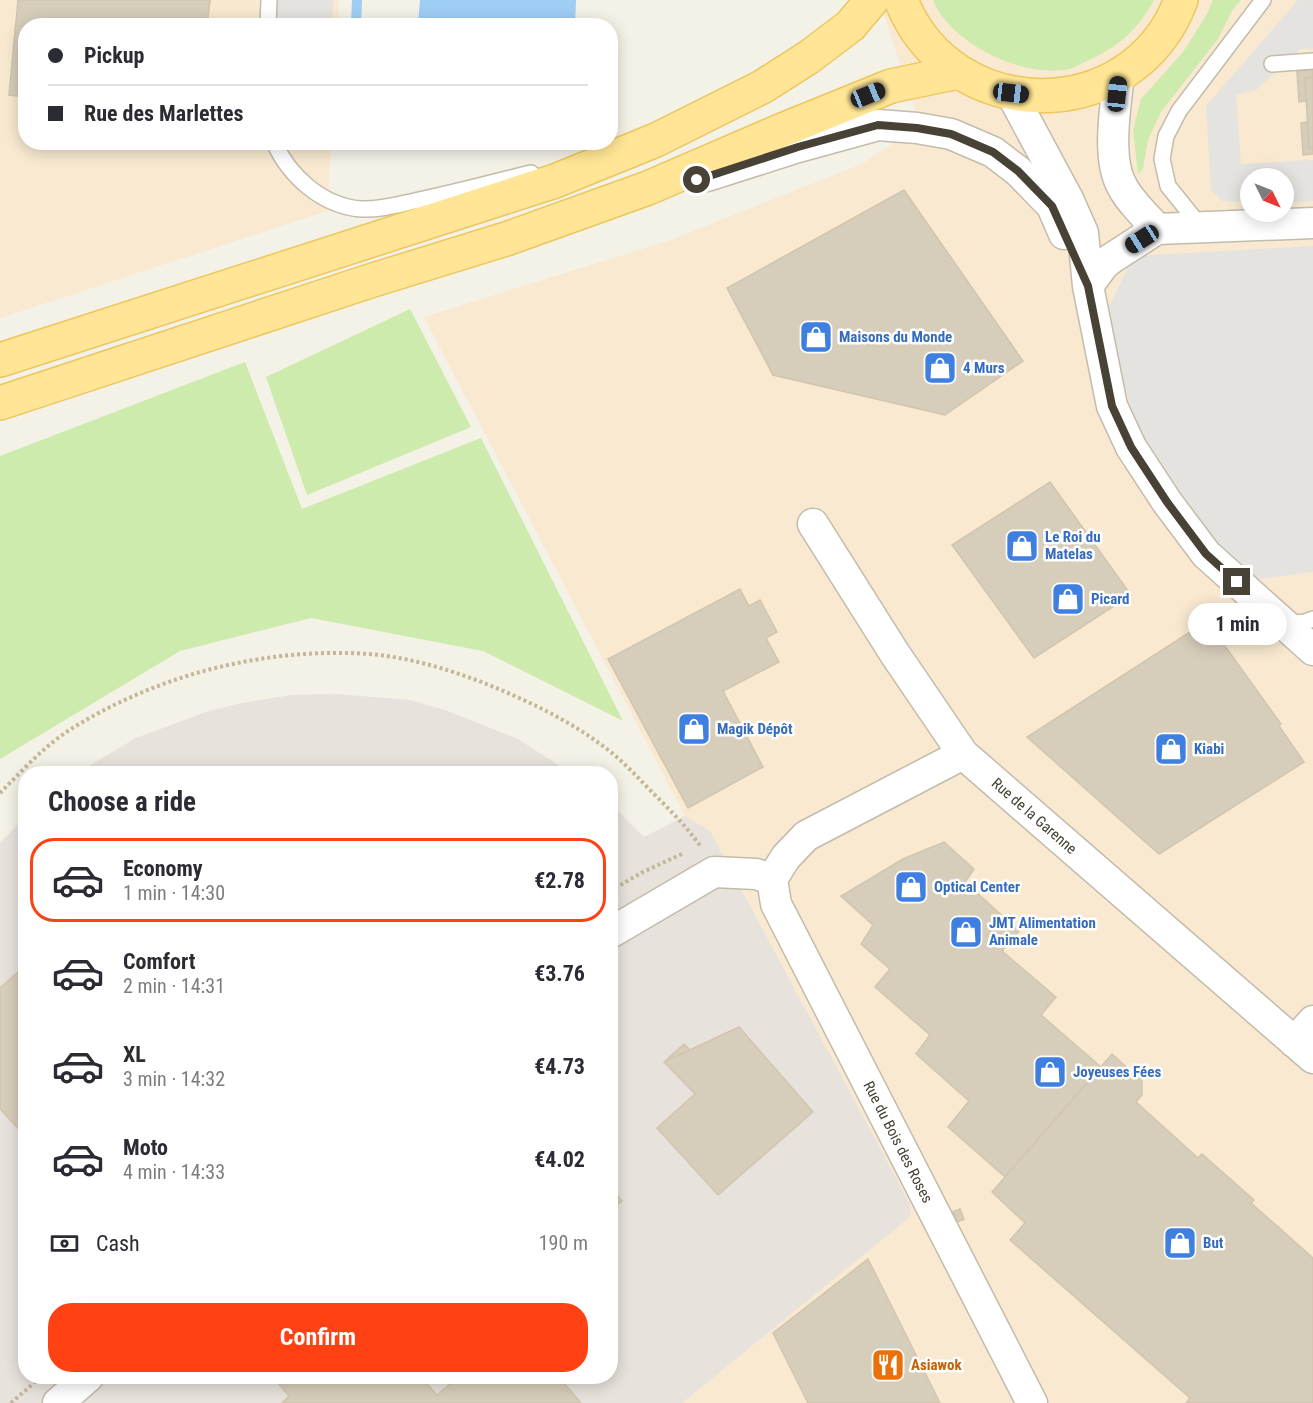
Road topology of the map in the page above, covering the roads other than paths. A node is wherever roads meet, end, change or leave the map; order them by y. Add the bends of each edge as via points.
1 (269, 0) edge
2 (872, 0) edge
3 (901, 0) edge
4 (1181, 0) edge
5 (1263, 0) edge
6 (268, 18) edge
7 (1313, 61) edge
8 (1272, 64) dead end
9 (958, 72) junction
10 (1119, 74) junction
11 (1011, 93) junction
12 (656, 140) junction
13 (277, 150) edge
14 (618, 150) edge
15 (618, 150) edge
16 (648, 188) junction
17 (1300, 224) edge
18 (1201, 227) junction
19 (1157, 229) junction
20 (1313, 242) edge
21 (1088, 286) junction
22 (147, 312) junction
23 (0, 350) edge
24 (0, 360) edge
25 (0, 403) edge
26 (813, 524) dead end
27 (1313, 619) edge
28 (1283, 624) junction
29 (1313, 650) edge
30 (963, 754) junction
31 (772, 879) junction
32 (618, 928) edge
33 (1307, 1041) edge
34 (80, 1384) edge
35 (58, 1403) edge
36 (1032, 1403) edge

1 - 6 lane
2 - 12 main road via 850,26 809,57 762,87
3 - 9 main road via 918,33
4 - 10 main road via 1165,31 1145,55
5 - 18 lane via 1179,111 1166,136 1162,159 1168,186
7 - 8 lane
9 - 11 main road
9 - 16 main road via 891,86
10 - 11 main road via 1056,96
10 - 19 street via 1113,133 1120,184
11 - 21 street via 1083,232
12 - 14 lane
12 - 22 main road via 555,181
13 - 15 lane via 297,178 330,200 361,209 464,190
16 - 21 street via 697,180 878,125 951,134 993,152 1052,206
16 - 25 main road via 506,240
17 - 18 street
17 - 20 street
18 - 19 street
19 - 21 street via 1104,264
21 - 28 street via 1112,406 1131,447 1206,554
22 - 23 main road
22 - 24 main road
26 - 30 street, Rue de la Garenne
27 - 28 lane
28 - 29 street
30 - 31 street via 806,836
30 - 33 street, Rue de la Garenne
31 - 32 street via 756,874 714,872
31 - 36 street, Rue du Bois des Roses via 776,904
34 - 35 street

